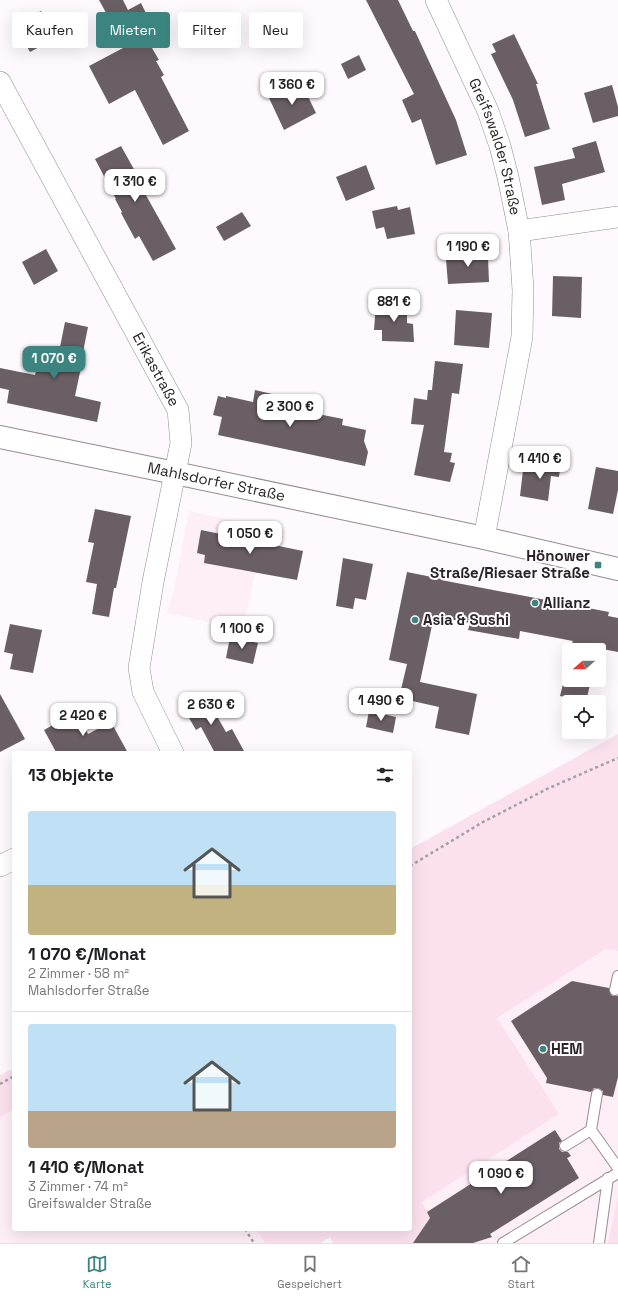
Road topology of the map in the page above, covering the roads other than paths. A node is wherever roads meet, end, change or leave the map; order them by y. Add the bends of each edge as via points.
1 (436, 0) edge
2 (0, 82) edge
3 (618, 217) edge
4 (519, 231) junction
5 (0, 438) edge
6 (175, 473) junction
7 (484, 538) junction
8 (618, 569) edge
9 (172, 751) edge
10 (12, 860) edge
11 (0, 866) edge
12 (618, 976) edge
13 (615, 990) dead end
14 (597, 1094) dead end
15 (591, 1130) junction
16 (565, 1146) dead end
17 (618, 1168) edge
18 (618, 1173) edge
19 (608, 1178) junction
20 (503, 1243) edge
21 (599, 1243) edge

1 - 4 street, Greifswalder Straße via 488,111 500,146
2 - 6 street, Erikastraße via 178,410 181,443
3 - 4 street
4 - 7 street, Greifswalder Straße via 523,290 522,336
5 - 6 main road, Mahlsdorfer Straße
6 - 7 main road, Mahlsdorfer Straße
6 - 9 street, Erikastraße via 139,668 143,692
7 - 8 main road, Mahlsdorfer Straße
10 - 11 street
12 - 13 lane
14 - 15 lane
15 - 16 lane
15 - 17 lane
18 - 19 lane
19 - 20 lane
19 - 21 lane

